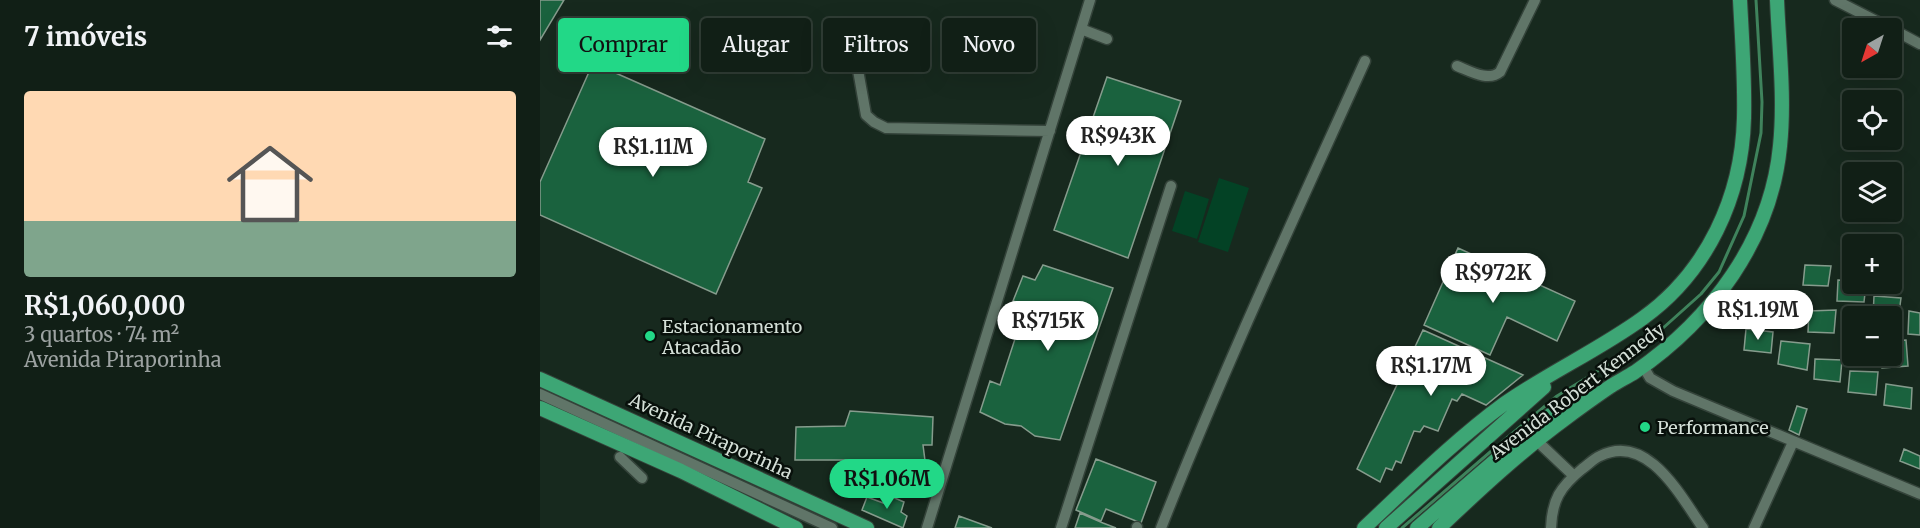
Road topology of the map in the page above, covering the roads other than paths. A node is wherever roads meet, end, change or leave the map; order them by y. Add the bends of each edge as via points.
1 (1090, 0) edge
2 (1535, 0) edge
3 (1740, 0) edge
4 (1777, 0) edge
5 (1834, 0) edge
6 (1869, 18) edge
7 (1081, 29) junction
8 (1902, 35) edge
9 (1107, 39) dead end
10 (1920, 44) edge
11 (1365, 61) dead end
12 (1457, 66) dead end
13 (858, 72) edge
14 (1050, 131) junction
15 (1171, 186) dead end
16 (1570, 364) junction
17 (1643, 366) junction
18 (540, 379) edge
19 (1610, 387) junction
20 (540, 394) edge
21 (540, 408) edge
22 (1536, 440) junction
23 (1793, 442) junction
24 (620, 457) dead end
25 (1574, 476) junction
26 (642, 478) dead end
27 (1920, 494) edge
28 (788, 526) edge
29 (832, 528) edge
30 (867, 528) edge
31 (927, 528) edge
32 (1061, 528) edge
33 (1161, 528) edge
34 (1364, 528) edge
35 (1386, 528) edge
36 (1417, 528) edge
37 (1439, 528) edge
38 (1551, 528) edge
39 (1703, 528) edge
40 (1754, 528) edge

1 - 7 street
2 - 12 street via 1497,75 1488,77
3 - 16 main road, Avenida Robert Kennedy via 1744,119 1739,160 1720,226 1694,269 1668,297 1642,319
4 - 17 main road, Avenida Robert Kennedy via 1783,111 1774,182 1766,207 1722,292 1684,332
5 - 6 street
7 - 9 street
7 - 14 street
8 - 10 street
11 - 33 street via 1253,308
13 - 14 street via 866,115 886,128
14 - 31 street
15 - 32 street
16 - 34 main road, Avenida Robert Kennedy via 1481,422
16 - 35 main road
17 - 19 main road, Avenida Robert Kennedy
17 - 23 street via 1650,378 1665,387
18 - 30 main road, Avenida Piraporinha
19 - 22 main road, Avenida Robert Kennedy
19 - 36 main road via 1556,411
20 - 29 street
21 - 28 main road via 681,471
22 - 25 street
22 - 37 main road, Avenida Robert Kennedy
23 - 27 street
23 - 40 street
24 - 26 street
25 - 38 street via 1554,501
25 - 39 street via 1602,454 1637,454 1661,470

